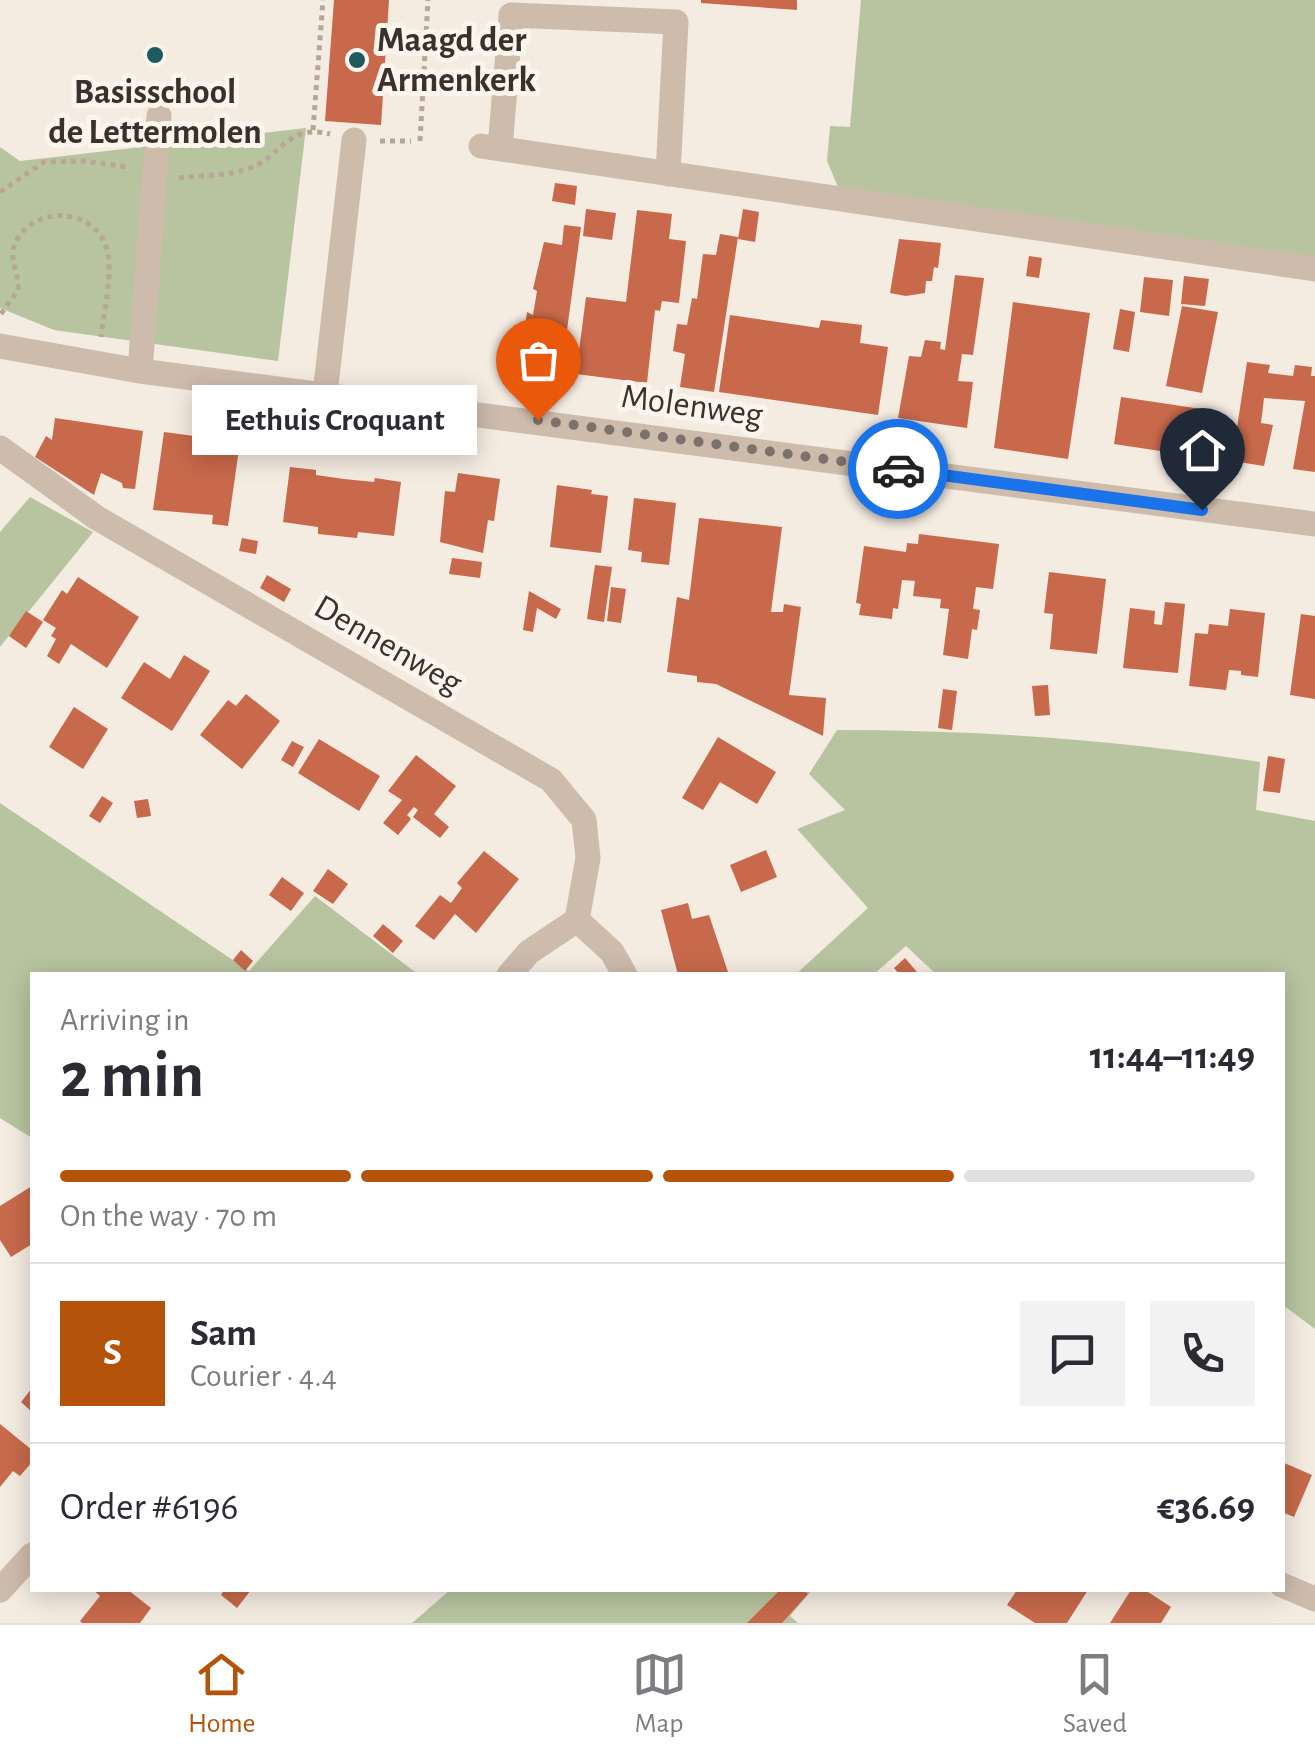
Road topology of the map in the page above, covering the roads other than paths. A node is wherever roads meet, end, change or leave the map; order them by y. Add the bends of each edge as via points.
1 (160, 116) dead end
2 (354, 140) road end
3 (668, 174) junction
4 (1315, 269) edge
5 (0, 346) edge
6 (140, 370) junction
7 (325, 394) junction
8 (0, 448) edge
9 (1315, 524) edge
10 (577, 920) junction
11 (512, 972) edge
12 (623, 972) edge
13 (30, 1557) edge
14 (1285, 1585) edge
15 (0, 1590) edge
16 (1315, 1599) edge

1 - 6 street
2 - 7 street
3 - 3 street via 676,22 511,15 491,148
3 - 4 street
5 - 6 street, Molenweg
6 - 7 street, Molenweg
7 - 9 street, Molenweg
8 - 10 street, Dennenweg via 97,518 551,780 584,820 588,858
10 - 11 street via 529,952
10 - 12 street
13 - 15 street
14 - 16 street

